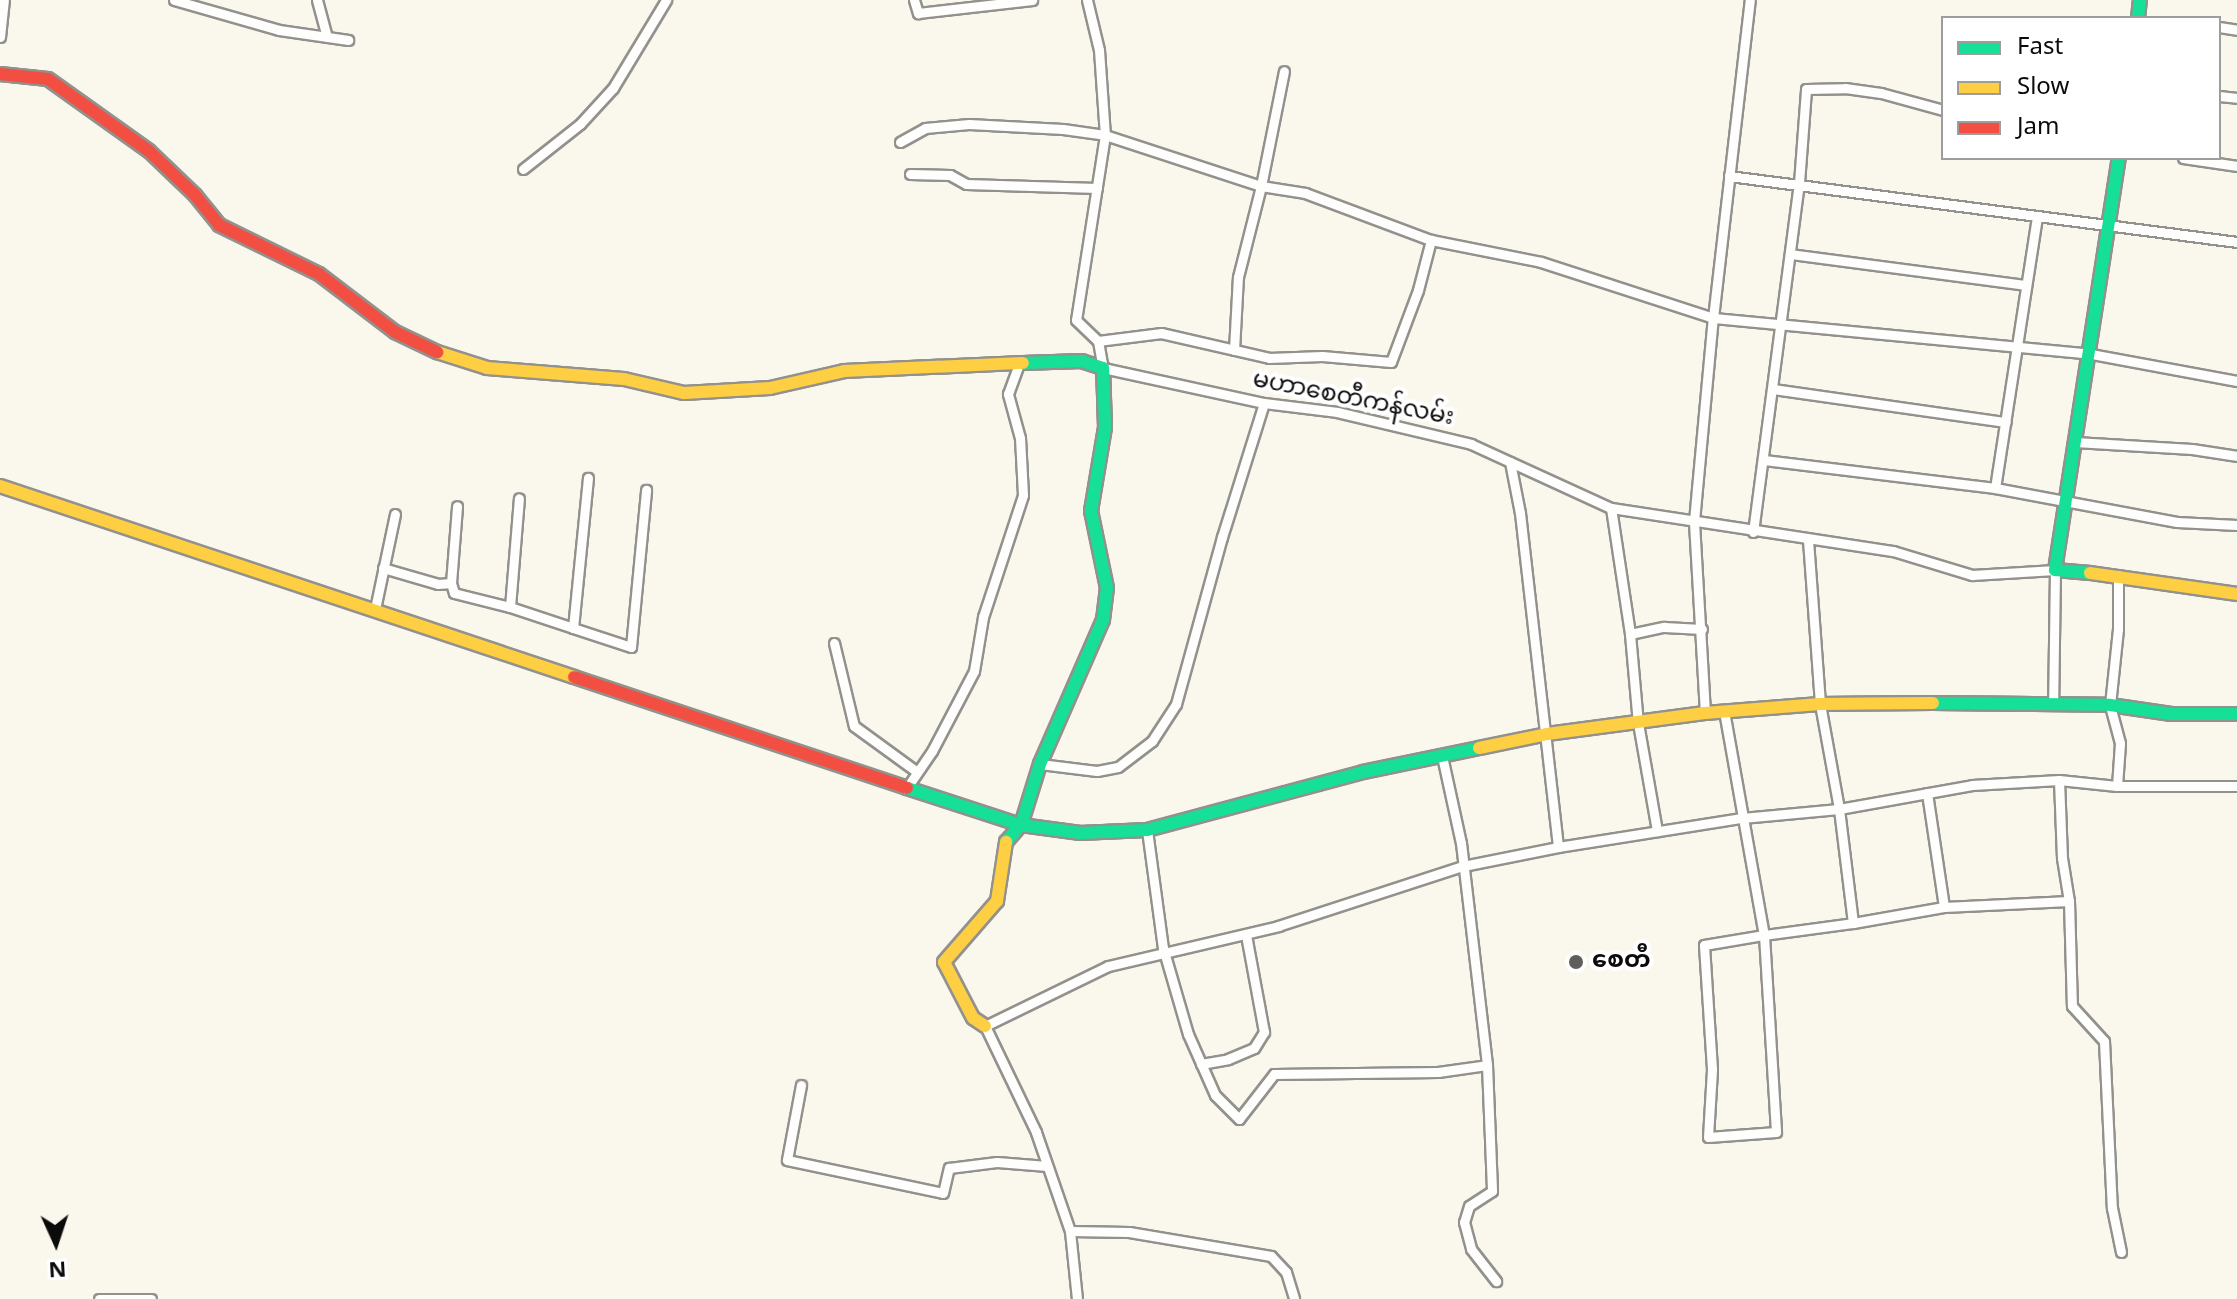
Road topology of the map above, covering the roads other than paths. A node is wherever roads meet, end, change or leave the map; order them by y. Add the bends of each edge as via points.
1 (4, 0) edge
2 (174, 0) edge
3 (317, 0) edge
4 (666, 0) edge
5 (914, 0) edge
6 (1032, 0) edge
7 (1087, 0) edge
8 (1750, 0) edge
9 (979, 2) edge
10 (0, 37) edge
11 (327, 37) junction
12 (348, 40) dead end
13 (1284, 71) dead end
14 (0, 74) edge
15 (1941, 109) edge
16 (1105, 135) junction
17 (900, 142) dead end
18 (2119, 160) edge
19 (2196, 160) edge
20 (2237, 166) edge
21 (523, 169) dead end
22 (910, 174) dead end
23 (1729, 176) junction
24 (1799, 183) junction
25 (1261, 186) junction
26 (1097, 188) junction
27 (2037, 216) junction
28 (2109, 226) junction
29 (1431, 240) junction
30 (2237, 242) edge
31 (1790, 254) junction
32 (2026, 285) junction
33 (1713, 318) junction
34 (1781, 324) junction
35 (1098, 341) junction
36 (2017, 347) junction
37 (1234, 350) junction
38 (2091, 354) junction
39 (1019, 363) junction
40 (1103, 368) junction
41 (2237, 381) edge
42 (1773, 389) junction
43 (1264, 403) junction
44 (2006, 422) junction
45 (2075, 442) junction
46 (2237, 456) edge
47 (1764, 460) junction
48 (1510, 462) junction
49 (588, 478) dead end
50 (0, 486) edge
51 (1995, 488) junction
52 (646, 490) dead end
53 (519, 498) dead end
54 (2067, 501) junction
55 (457, 506) dead end
56 (1611, 508) junction
57 (395, 514) dead end
58 (1694, 521) junction
59 (2237, 525) edge
60 (1753, 532) junction
61 (1808, 540) junction
62 (383, 568) junction
63 (2055, 570) junction
64 (2118, 575) junction
65 (451, 583) junction
66 (2237, 594) edge
67 (510, 607) junction
68 (375, 609) junction
69 (573, 628) junction
70 (1702, 629) junction
71 (1630, 634) junction
72 (834, 643) dead end
73 (1820, 704) junction
74 (2053, 705) junction
75 (2110, 705) junction
76 (1724, 711) junction
77 (1705, 713) junction
78 (2237, 714) edge
79 (1638, 723) junction
80 (1547, 734) junction
81 (1442, 756) junction
82 (1040, 764) junction
83 (917, 772) junction
84 (2059, 780) junction
85 (2117, 786) junction
86 (2237, 786) edge
87 (906, 789) junction
88 (1927, 793) junction
89 (1839, 809) junction
90 (1742, 818) junction
91 (1021, 825) junction
92 (1147, 830) junction
93 (1657, 831) junction
94 (1558, 847) junction
95 (1463, 866) junction
96 (2069, 901) junction
97 (1944, 907) junction
98 (1853, 923) junction
99 (1246, 935) junction
100 (1764, 935) junction
101 (1165, 952) junction
102 (985, 1026) junction
103 (1201, 1064) junction
104 (1487, 1065) junction
105 (801, 1085) dead end
106 (1047, 1166) junction
107 (1070, 1231) junction
108 (2121, 1252) dead end
109 (1496, 1281) dead end
110 (99, 1299) edge
111 (151, 1299) edge
112 (1077, 1299) edge
113 (1294, 1299) edge

1 - 10 street
2 - 11 street via 279,30
3 - 11 street
4 - 21 street via 613,88 580,124
5 - 9 street via 918,13
6 - 9 street
7 - 16 street via 1099,50
8 - 23 street
11 - 12 street
13 - 25 street
14 - 39 street via 48,79 149,151 219,225 319,274 395,332 447,357 487,368 624,379 684,393 770,388 858,370
15 - 24 street via 1881,93 1806,89
16 - 17 street via 969,124 925,128
16 - 25 street
16 - 26 street
18 - 28 street
19 - 20 street
22 - 26 street via 950,175 966,184
23 - 24 street
23 - 33 street
24 - 27 street
24 - 31 street
25 - 29 street via 1305,193
25 - 37 street via 1238,277
26 - 35 street via 1076,320
27 - 28 street
27 - 32 street
28 - 30 street
28 - 38 street
29 - 33 street via 1541,262
29 - 37 street via 1391,362 1269,358
31 - 32 street
31 - 34 street
32 - 36 street
33 - 34 street
33 - 58 street
34 - 36 street
34 - 42 street
35 - 37 street via 1161,333
35 - 40 street
36 - 38 street
36 - 44 street
38 - 41 street
38 - 45 street
39 - 40 street via 1082,361
39 - 83 street via 1008,394 1020,438 1023,495 983,617 974,671
40 - 43 street, မဟာစေတီကန်လမ်း
40 - 82 street via 1105,427 1091,511 1107,588 1103,620
42 - 44 street
42 - 47 street
43 - 48 street, မဟာစေတီကန်လမ်း via 1337,412 1456,440
43 - 82 street via 1176,704 1152,741 1118,767 1097,771
44 - 51 street
45 - 46 street
45 - 54 street
47 - 51 street
47 - 60 street
48 - 56 street, မဟာစေတီကန်လမ်း
48 - 80 street
49 - 69 street
50 - 68 street
51 - 54 street
52 - 69 street via 631,647
53 - 67 street
54 - 59 street via 2177,522
54 - 63 street
55 - 65 street
56 - 58 street, မဟာစေတီကန်လမ်း
56 - 71 street
57 - 62 street
58 - 60 street, မဟာစေတီကန်လမ်း
58 - 70 street
60 - 61 street, မဟာစေတီကန်လမ်း
61 - 63 street, မဟာစေတီကန်လမ်း via 1893,551 1972,575
61 - 73 street
62 - 65 street
62 - 68 street
63 - 64 street
63 - 74 street
64 - 66 street
64 - 75 street
65 - 67 street via 454,593
67 - 69 street
68 - 87 street
70 - 71 street via 1664,627
70 - 77 street
71 - 79 street
72 - 83 street via 854,726
73 - 74 street
73 - 76 street
73 - 89 street
74 - 75 street
75 - 78 street via 2171,714
75 - 85 street via 2120,743
76 - 77 street
76 - 90 street
77 - 79 street
79 - 80 street
79 - 93 street
80 - 81 street
80 - 94 street
81 - 92 street
81 - 95 street
82 - 91 street
83 - 87 street
84 - 85 street
84 - 88 street
84 - 96 street
85 - 86 street
87 - 91 street
88 - 89 street
88 - 97 street
89 - 90 street
89 - 98 street
90 - 93 street
90 - 100 street
91 - 92 street via 1080,833
91 - 102 street via 1006,841 997,901 944,962 973,1018
92 - 101 street
93 - 94 street
94 - 95 street
95 - 99 street
95 - 104 street
96 - 97 street
96 - 108 street via 2072,1006 2104,1041 2112,1208
97 - 98 street
98 - 100 street
99 - 101 street
99 - 103 street via 1264,1032 1254,1048
100 - 100 street via 1776,1132 1708,1137 1712,1069 1704,945
101 - 102 street via 1108,966
101 - 103 street
102 - 106 street
103 - 104 street via 1215,1095 1239,1119 1274,1074 1438,1072
104 - 109 street via 1492,1191 1469,1206 1464,1222 1471,1249
105 - 106 street via 787,1160 943,1193 949,1168 997,1162
106 - 107 street
107 - 112 street
107 - 113 street via 1129,1232 1271,1256 1286,1272
110 - 111 street

